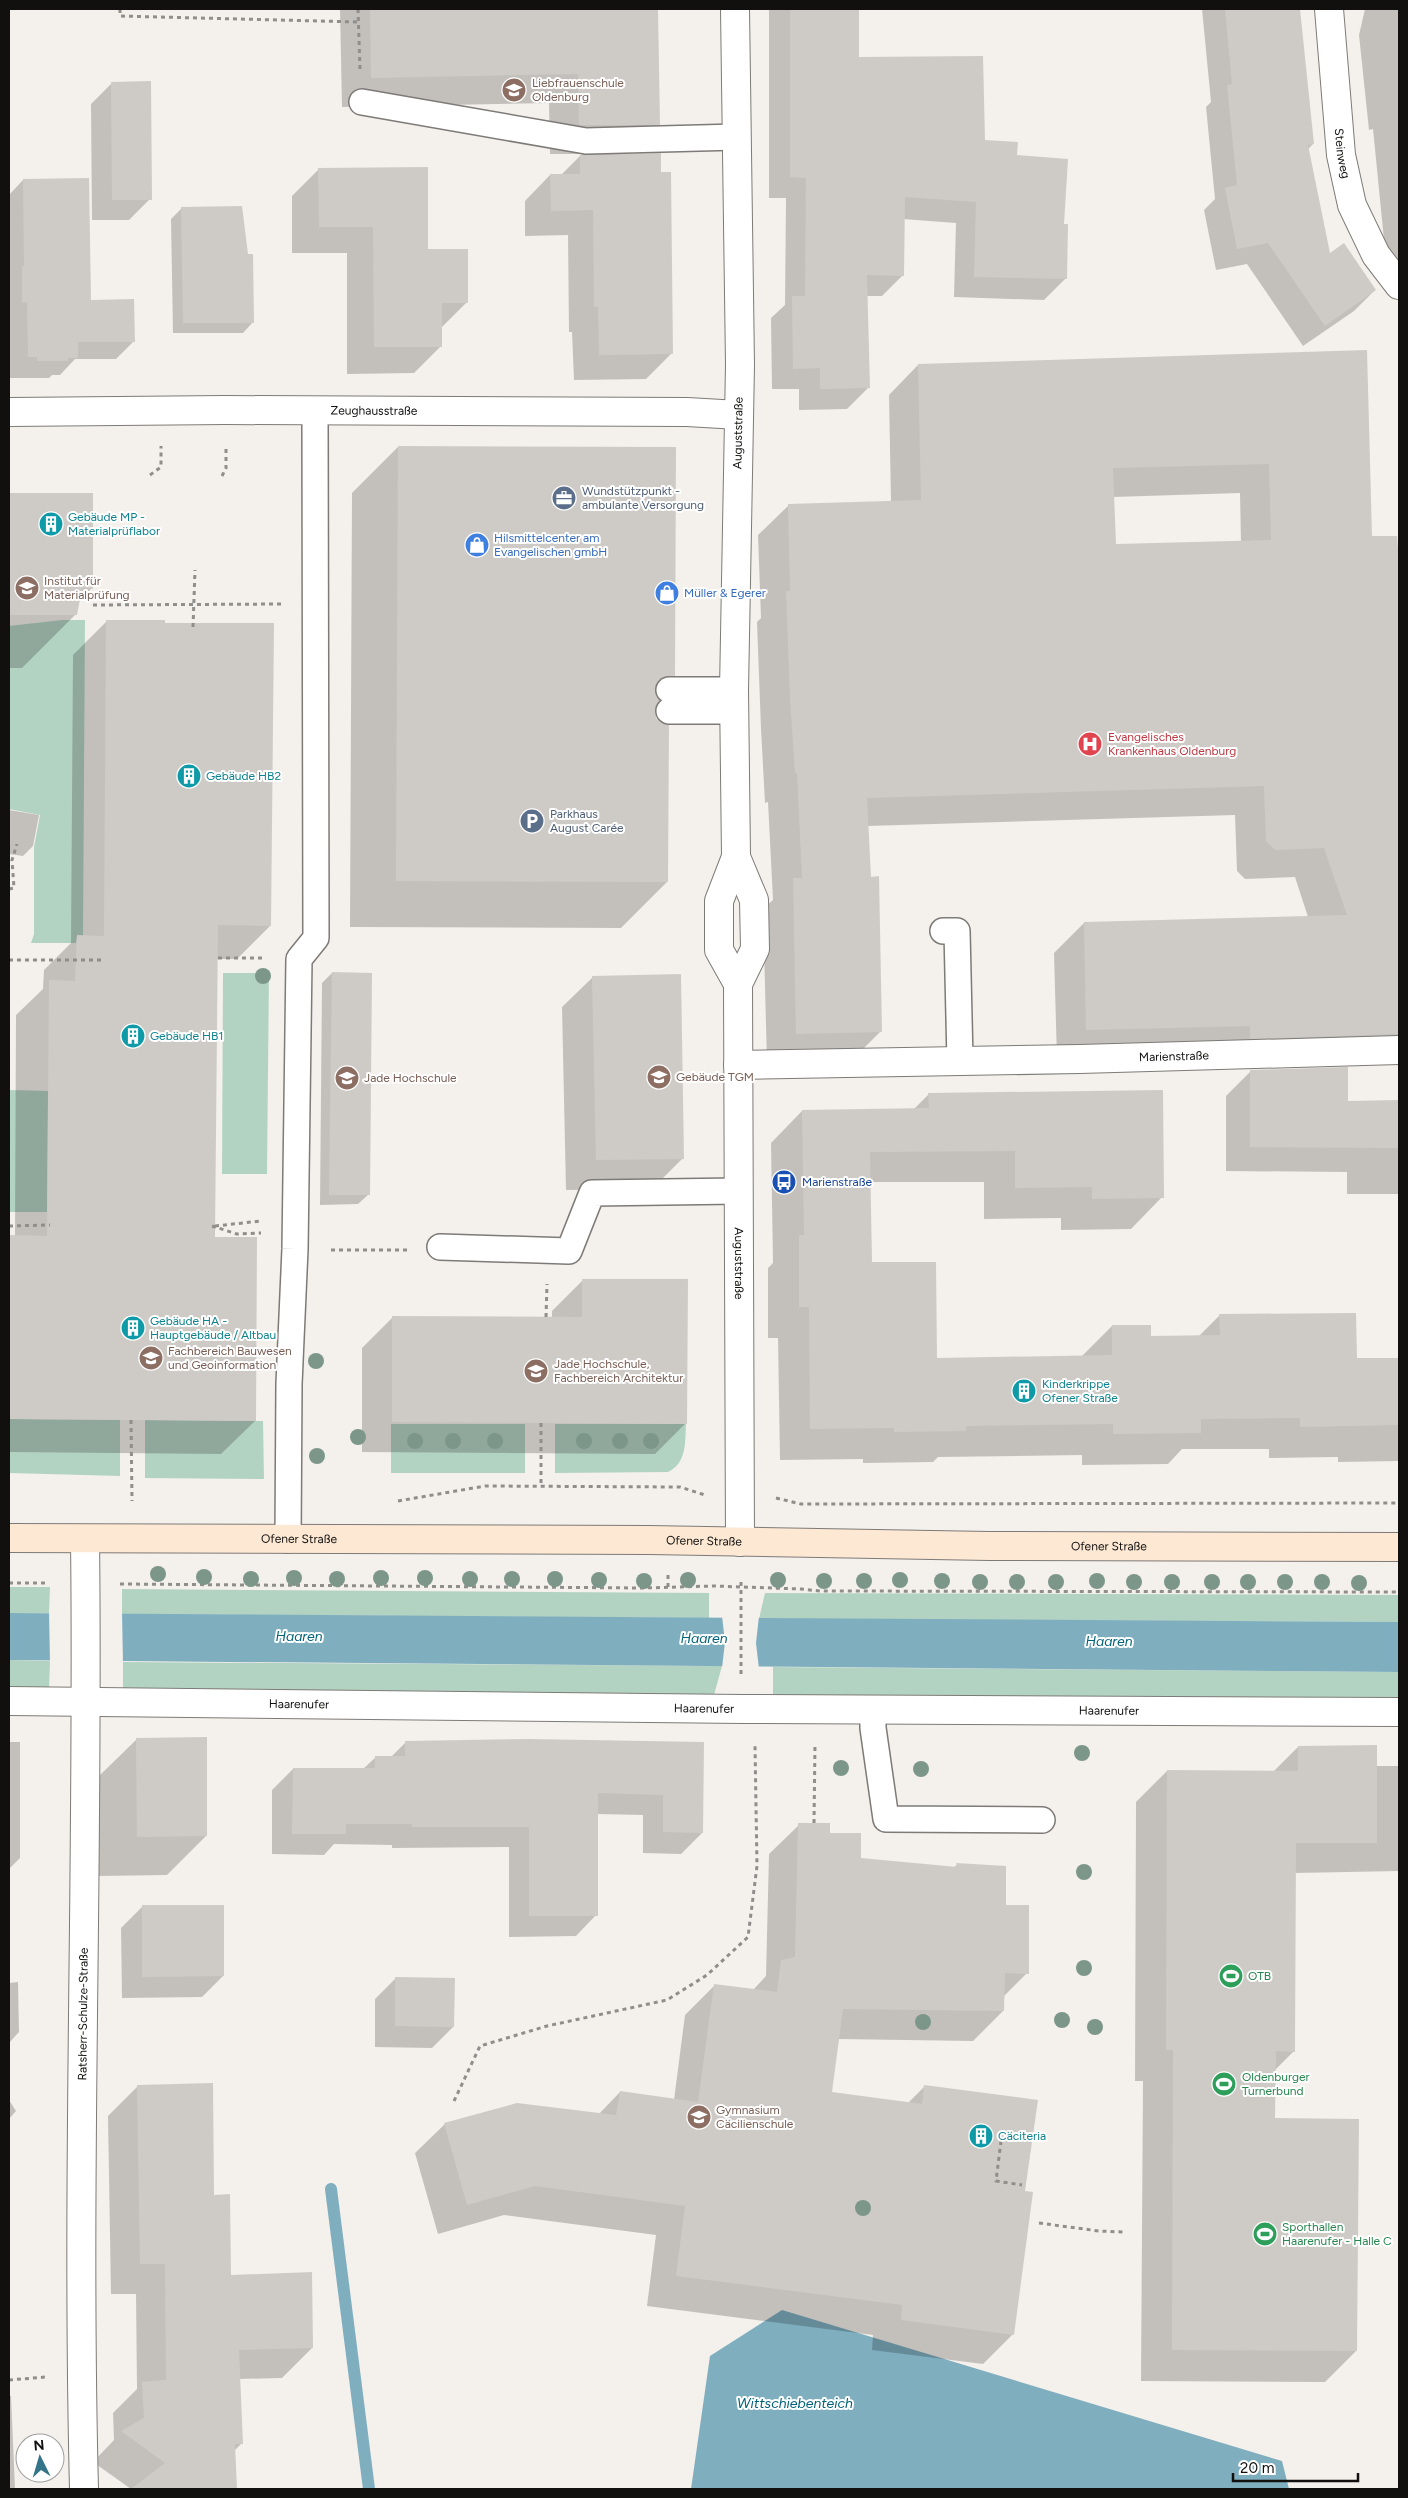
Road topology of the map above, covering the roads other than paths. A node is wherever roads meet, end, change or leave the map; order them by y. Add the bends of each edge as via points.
1 (735, 9) edge
2 (1329, 9) edge
3 (362, 102) road end
4 (737, 137) junction
5 (1399, 285) edge
6 (315, 411) junction
7 (9, 412) edge
8 (738, 414) junction
9 (669, 701) dead end
10 (734, 701) junction
11 (736, 857) junction
12 (943, 931) dead end
13 (738, 984) junction
14 (1399, 1050) edge
15 (960, 1061) junction
16 (738, 1065) junction
17 (738, 1191) junction
18 (440, 1247) road end
19 (9, 1538) edge
20 (85, 1539) junction
21 (288, 1540) junction
22 (740, 1542) junction
23 (1399, 1547) edge
24 (9, 1701) edge
25 (86, 1702) junction
26 (873, 1709) junction
27 (1399, 1712) edge
28 (1042, 1820) dead end
29 (84, 2489) edge

1 - 4 street, Auguststraße
2 - 5 street, Steinweg via 1341,155 1352,205 1376,255
3 - 4 lane via 586,141
4 - 8 street, Auguststraße
6 - 7 street, Zeughausstraße
6 - 8 street, Zeughausstraße
6 - 21 lane via 316,938 300,958
8 - 10 street, Auguststraße
9 - 10 lane
10 - 11 street, Auguststraße
11 - 13 street, Auguststraße via 754,900 755,949
11 - 13 street, Auguststraße via 718,901 719,950
12 - 15 lane via 957,931
13 - 16 street, Auguststraße
14 - 15 street, Marienstraße
15 - 16 street, Marienstraße
16 - 17 street, Auguststraße
17 - 18 lane via 592,1193 570,1251
17 - 22 street, Auguststraße
19 - 20 main road, Ofener Straße
20 - 21 main road, Ofener Straße
20 - 25 street, Ratsherr-Schulze-Straße
21 - 22 main road, Ofener Straße
22 - 23 main road, Ofener Straße
24 - 25 street, Haarenufer
25 - 26 street, Haarenufer
25 - 29 street, Ratsherr-Schulze-Straße via 81,2364
26 - 27 street, Haarenufer
26 - 28 lane via 886,1819

